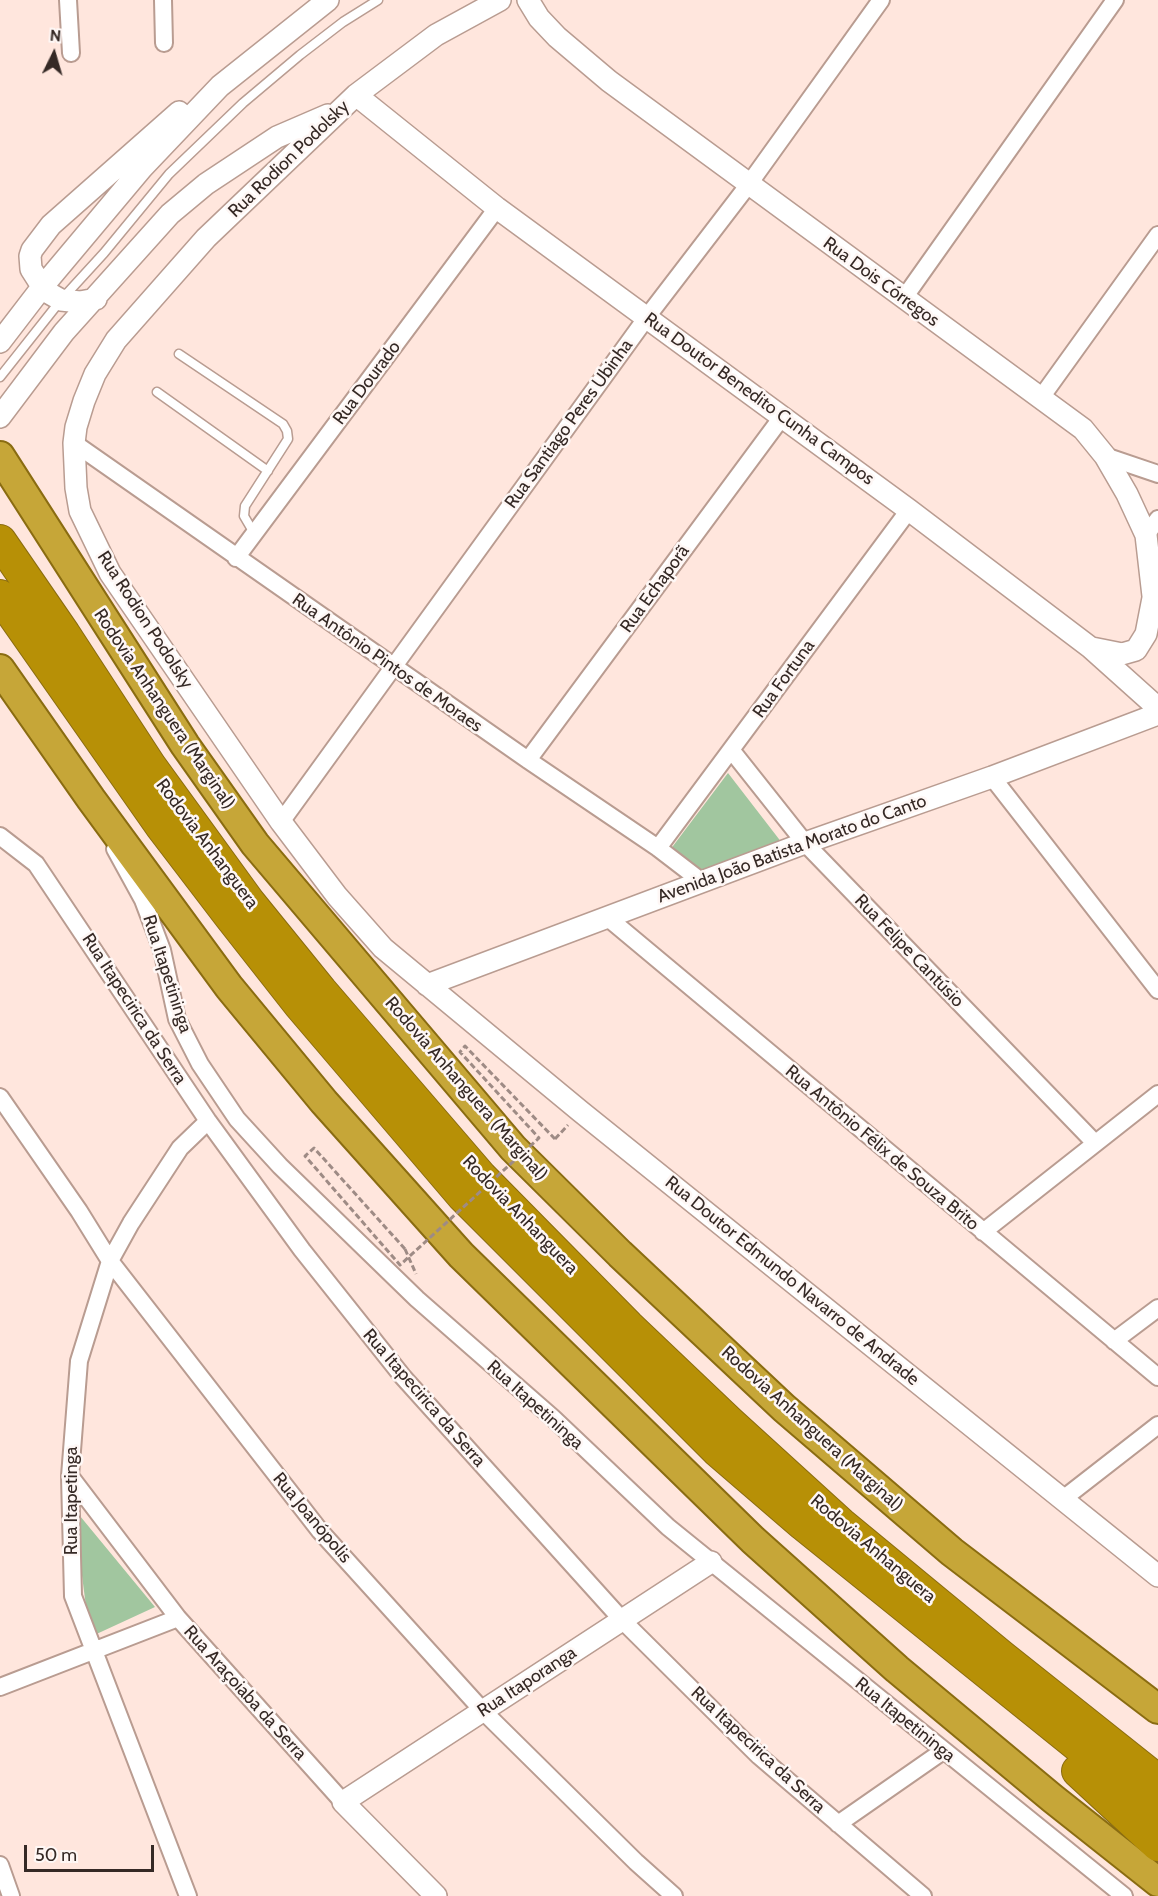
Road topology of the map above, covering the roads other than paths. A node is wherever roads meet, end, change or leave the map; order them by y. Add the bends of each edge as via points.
1 (68, 0) edge
2 (162, 0) edge
3 (328, 0) edge
4 (378, 0) edge
5 (500, 0) edge
6 (528, 0) edge
7 (881, 0) edge
8 (1115, 0) edge
9 (164, 43) dead end
10 (71, 53) dead end
11 (220, 86) junction
12 (349, 102) junction
13 (749, 184) junction
14 (497, 208) junction
15 (1158, 235) edge
16 (43, 286) junction
17 (96, 298) junction
18 (904, 298) junction
19 (61, 300) junction
20 (647, 317) junction
21 (0, 342) edge
22 (179, 354) dead end
23 (0, 377) edge
24 (157, 392) dead end
25 (1040, 399) junction
26 (0, 417) edge
27 (782, 417) junction
28 (74, 443) junction
29 (0, 456) edge
30 (1105, 456) junction
31 (268, 471) junction
32 (1158, 474) edge
33 (909, 510) junction
34 (0, 521) edge
35 (1152, 527) edge
36 (254, 534) junction
37 (0, 541) edge
38 (236, 558) junction
39 (0, 596) edge
40 (1156, 605) edge
41 (64, 634) junction
42 (1091, 648) junction
43 (1136, 650) junction
44 (1158, 654) edge
45 (393, 666) junction
46 (0, 669) edge
47 (1130, 682) junction
48 (1158, 708) edge
49 (1158, 714) edge
50 (732, 751) junction
51 (528, 760) junction
52 (992, 777) junction
53 (91, 799) junction
54 (281, 822) junction
55 (0, 836) edge
56 (805, 843) junction
57 (658, 848) junction
58 (701, 881) junction
59 (608, 917) junction
60 (427, 985) junction
61 (1158, 990) edge
62 (1158, 1094) edge
63 (0, 1097) edge
64 (207, 1121) junction
65 (1095, 1143) junction
66 (983, 1232) junction
67 (110, 1261) junction
68 (1158, 1308) edge
69 (1114, 1341) junction
70 (1158, 1377) edge
71 (1158, 1425) edge
72 (70, 1476) junction
73 (1063, 1499) junction
74 (803, 1524) junction
75 (711, 1562) junction
76 (1158, 1576) edge
77 (178, 1618) junction
78 (623, 1621) junction
79 (93, 1652) junction
80 (0, 1687) edge
81 (1158, 1709) edge
82 (483, 1711) junction
83 (944, 1751) junction
84 (1158, 1781) edge
85 (343, 1802) junction
86 (1158, 1810) edge
87 (838, 1824) junction
88 (1158, 1845) edge
89 (0, 1865) edge
90 (1158, 1882) edge
91 (12, 1896) edge
92 (188, 1896) edge
93 (436, 1896) edge
94 (674, 1896) edge
95 (923, 1896) edge
96 (1125, 1896) edge

1 - 10 street
2 - 9 street
3 - 11 street
4 - 19 lane via 343,22 243,103 169,174
5 - 12 street, Rua Rodion Podolsky via 436,35
6 - 13 street, Rua Dois Córregos via 557,37 609,81
7 - 13 street, Rua Santiago Peres Ubinha
8 - 18 street
11 - 16 street via 142,168
11 - 16 street via 188,104 51,225 30,256
12 - 14 street, Rua Doutor Benedito Cunha Campos
12 - 17 street via 277,137 206,184 170,214
12 - 28 street, Rua Rodion Podolsky via 206,238 116,340 84,400
13 - 18 street, Rua Dois Córregos
13 - 20 street, Rua Santiago Peres Ubinha
14 - 20 street, Rua Doutor Benedito Cunha Campos
14 - 36 street, Rua Dourado
15 - 25 street
16 - 19 street
16 - 21 street
17 - 19 street via 80,302
17 - 26 street via 64,332
18 - 25 street, Rua Dois Córregos
19 - 23 lane
20 - 27 street, Rua Doutor Benedito Cunha Campos
20 - 45 street, Rua Santiago Peres Ubinha
22 - 31 lane via 286,427 288,439
24 - 31 lane
25 - 30 street, Rua Dois Córregos via 1083,429
27 - 33 street, Rua Doutor Benedito Cunha Campos
27 - 51 street, Rua Echaporã
28 - 38 street, Rua Antônio Pintos de Moraes
28 - 54 street, Rua Rodion Podolsky via 80,511 110,573
29 - 81 highway, Rodovia Anhanguera (Marginal) via 185,745 255,844 513,1148 784,1408 952,1552
30 - 32 street
30 - 35 street, Rua Dois Córregos
31 - 36 lane via 245,506 244,516
33 - 42 street, Rua Doutor Benedito Cunha Campos
33 - 50 street, Rua Fortuna
34 - 41 highway
35 - 40 street, Rua Dois Córregos
36 - 38 street, Rua Dourado
37 - 41 highway, Rodovia Anhanguera
38 - 45 street, Rua Antônio Pintos de Moraes
39 - 74 highway, Rodovia Anhanguera via 162,827 230,916 300,1005 463,1196 717,1450
40 - 43 street, Rua Dois Córregos
41 - 84 highway, Rodovia Anhanguera via 150,766 248,901 481,1177 628,1326 841,1524
42 - 43 street via 1122,654
42 - 47 street, Rua Doutor Benedito Cunha Campos
43 - 44 street
43 - 47 street, Rua Dois Córregos
45 - 51 street, Rua Antônio Pintos de Moraes
45 - 54 street, Rua Santiago Peres Ubinha
46 - 53 highway
47 - 48 street, Rua Doutor Benedito Cunha Campos
49 - 52 street, Avenida João Batista Morato do Canto
50 - 56 street, Rua Felipe Cantúsio
50 - 57 street, Rua Fortuna
51 - 57 street, Rua Antônio Pintos de Moraes
52 - 56 street, Avenida João Batista Morato do Canto
52 - 61 street
53 - 75 street, Rua Itapetininga via 143,900 162,950 177,1019 200,1064 237,1119 417,1299
53 - 90 highway via 229,987 324,1102 461,1255 753,1540 888,1662
54 - 60 street, Rua Rodion Podolsky via 337,897 383,948
55 - 64 street, Rua Itapecirica da Serra via 36,864
56 - 58 street, Avenida João Batista Morato do Canto
56 - 65 street, Rua Felipe Cantúsio
57 - 58 street, Rua Antônio Pintos de Moraes
58 - 59 street, Avenida João Batista Morato do Canto
59 - 60 street, Avenida João Batista Morato do Canto
59 - 66 street, Rua Antônio Félix de Souza Brito
60 - 73 street, Rua Doutor Edmundo Navarro de Andrade
62 - 65 street
63 - 67 street, Rua Joanópolis
64 - 67 street, Rua Itapetinga via 180,1148
64 - 78 street, Rua Itapecirica da Serra via 403,1377
65 - 66 street
66 - 69 street, Rua Antônio Félix de Souza Brito
67 - 72 street, Rua Itapetinga via 79,1361
67 - 82 street, Rua Joanópolis via 320,1531
68 - 69 street
69 - 70 street, Rua Antônio Félix de Souza Brito
71 - 73 street
72 - 77 street, Rua Araçoiaba da Serra
72 - 79 street, Rua Itapetinga via 73,1596
73 - 76 street, Rua Doutor Edmundo Navarro de Andrade
74 - 86 highway, Rodovia Anhanguera
74 - 88 highway
75 - 78 street, Rua Itaporanga
75 - 83 street, Rua Itapetininga
77 - 79 street
77 - 85 street, Rua Araçoiaba da Serra
78 - 82 street, Rua Itaporanga
78 - 87 street, Rua Itapecirica da Serra via 759,1756
79 - 80 street
79 - 92 street, Rua Itapetinga
82 - 85 street, Rua Itaporanga
82 - 94 street, Rua Joanópolis
83 - 87 street
83 - 96 street, Rua Itapetininga
85 - 93 street, Rua Araçoiaba da Serra
87 - 95 street, Rua Itapecirica da Serra
89 - 91 street

